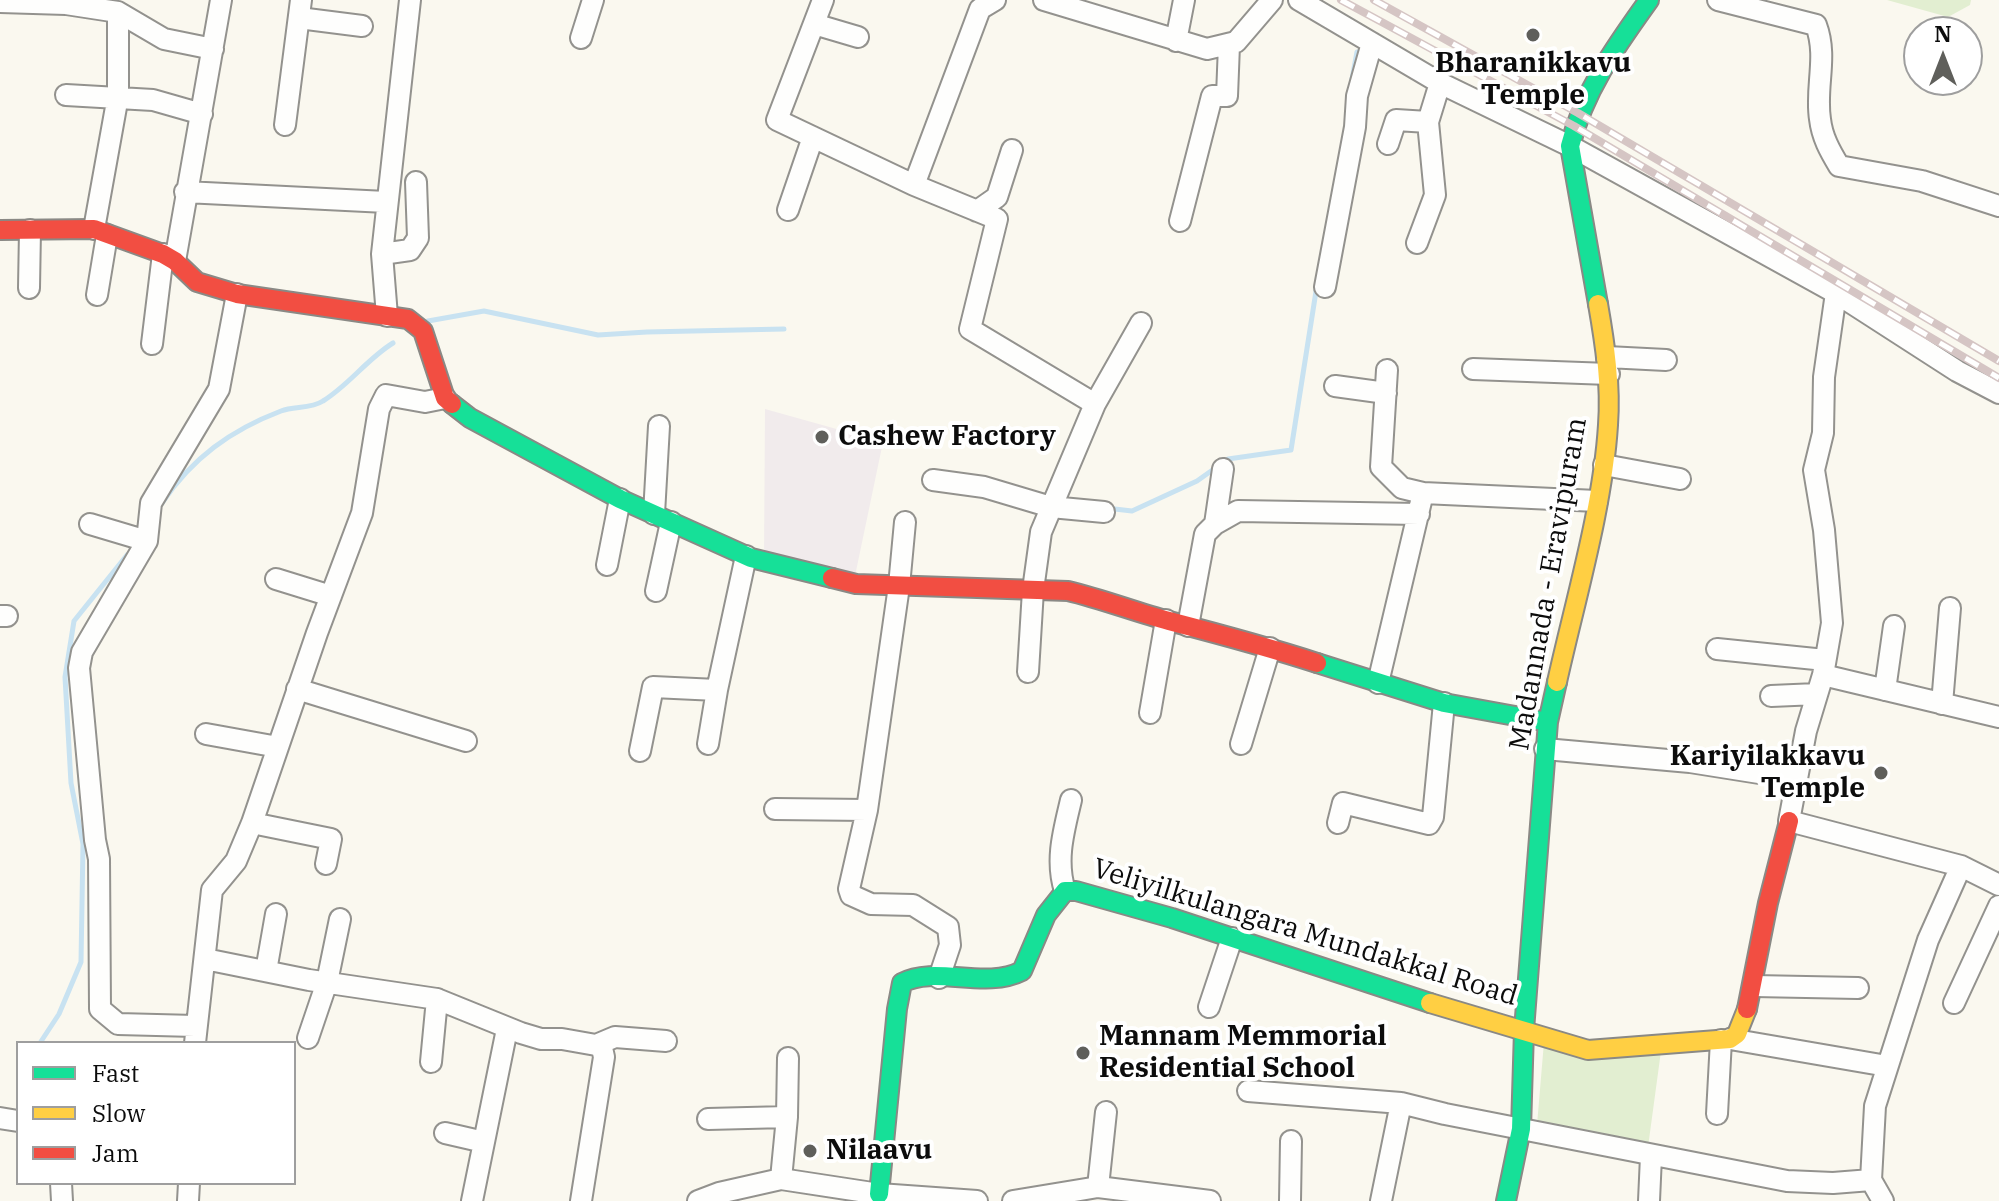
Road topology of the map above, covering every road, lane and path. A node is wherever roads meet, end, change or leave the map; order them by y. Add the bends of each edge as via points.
1 (221, 0) edge
2 (410, 0) edge
3 (593, 0) edge
4 (823, 0) edge
5 (995, 0) edge
6 (1044, 0) edge
7 (1184, 0) edge
8 (1272, 0) edge
9 (1299, 0) edge
10 (1649, 0) edge
11 (1718, 0) edge
12 (0, 2) edge
13 (66, 2) edge
14 (1743, 3) edge
15 (300, 9) edge
16 (118, 12) junction
17 (814, 24) junction
18 (362, 26) dead end
19 (858, 37) dead end
20 (581, 38) dead end
21 (1176, 41) junction
22 (1372, 43) junction
23 (1229, 45) junction
24 (213, 49) junction
25 (1440, 83) junction
26 (66, 95) dead end
27 (118, 96) junction
28 (202, 114) junction
29 (1428, 122) junction
30 (285, 125) dead end
31 (813, 137) junction
32 (1388, 144) dead end
33 (1570, 146) junction
34 (1012, 150) dead end
35 (416, 182) dead end
36 (914, 185) junction
37 (185, 192) junction
38 (386, 202) junction
39 (1999, 206) edge
40 (788, 210) dead end
41 (977, 211) junction
42 (1180, 221) dead end
43 (0, 230) edge
44 (30, 230) junction
45 (100, 232) junction
46 (1417, 243) dead end
47 (382, 254) junction
48 (169, 258) junction
49 (1325, 287) dead end
50 (29, 288) dead end
51 (1836, 293) junction
52 (237, 294) junction
53 (97, 295) dead end
54 (387, 316) junction
55 (1141, 323) dead end
56 (152, 344) dead end
57 (1666, 360) dead end
58 (1608, 365) junction
59 (1473, 369) dead end
60 (1387, 370) dead end
61 (1335, 386) dead end
62 (1386, 393) junction
63 (1999, 393) edge
64 (445, 398) junction
65 (1095, 404) junction
66 (659, 426) dead end
67 (1604, 465) junction
68 (1223, 469) dead end
69 (1680, 479) dead end
70 (933, 480) dead end
71 (1423, 493) junction
72 (620, 499) junction
73 (1597, 501) junction
74 (1051, 507) junction
75 (1104, 512) dead end
76 (1419, 514) junction
77 (662, 518) junction
78 (905, 522) dead end
79 (90, 524) dead end
80 (1215, 524) junction
81 (147, 541) junction
82 (746, 556) junction
83 (607, 565) dead end
84 (276, 579) dead end
85 (899, 586) junction
86 (1033, 590) junction
87 (656, 591) dead end
88 (331, 596) junction
89 (1950, 608) dead end
90 (1166, 620) junction
91 (1188, 626) junction
92 (1894, 626) dead end
93 (1270, 648) junction
94 (1717, 649) dead end
95 (1028, 672) dead end
96 (1822, 677) junction
97 (1378, 683) junction
98 (297, 689) junction
99 (717, 690) junction
100 (1885, 690) junction
101 (1771, 696) dead end
102 (1444, 703) junction
103 (1942, 704) junction
104 (1150, 713) dead end
105 (1999, 717) edge
106 (1548, 722) junction
107 (206, 734) dead end
108 (466, 741) dead end
109 (708, 744) dead end
110 (1241, 744) dead end
111 (278, 747) junction
112 (1545, 749) junction
113 (640, 751) dead end
114 (1797, 779) junction
115 (1071, 800) dead end
116 (775, 809) dead end
117 (867, 810) junction
118 (1789, 821) junction
119 (252, 823) junction
120 (1338, 823) dead end
121 (326, 864) dead end
122 (1961, 866) junction
123 (1999, 885) edge
124 (1065, 891) junction
125 (1999, 906) edge
126 (276, 914) dead end
127 (340, 919) dead end
128 (1232, 938) junction
129 (205, 959) junction
130 (266, 971) junction
131 (939, 978) junction
132 (327, 982) junction
133 (1754, 986) junction
134 (1858, 988) dead end
135 (437, 999) junction
136 (1954, 1003) dead end
137 (1209, 1007) dead end
138 (507, 1029) junction
139 (1524, 1030) junction
140 (195, 1035) edge
141 (308, 1038) dead end
142 (1725, 1040) junction
143 (666, 1041) dead end
144 (596, 1045) junction
145 (788, 1058) dead end
146 (431, 1062) dead end
147 (1887, 1066) junction
148 (1248, 1091) dead end
149 (1401, 1103) junction
150 (1106, 1112) dead end
151 (1717, 1114) dead end
152 (787, 1117) junction
153 (708, 1119) dead end
154 (1521, 1129) junction
155 (445, 1133) dead end
156 (1291, 1141) dead end
157 (484, 1142) junction
158 (1651, 1156) junction
159 (781, 1179) junction
160 (1871, 1180) junction
161 (1787, 1191) edge
162 (1104, 1192) edge
163 (879, 1194) junction
164 (735, 1195) edge
165 (472, 1201) edge
166 (581, 1201) edge
167 (698, 1201) edge
168 (977, 1201) edge
169 (1013, 1201) edge
170 (1210, 1201) edge
171 (1290, 1201) edge
172 (1381, 1201) edge
173 (1506, 1201) edge
174 (1649, 1201) edge
175 (1883, 1201) edge

1 - 24 street
2 - 38 street
3 - 20 street
4 - 17 street
5 - 36 street via 980,9
6 - 21 street
7 - 21 street
8 - 23 street
9 - 22 street
10 - 33 street, Madannada - Eravipuram via 1592,82
11 - 14 street
12 - 13 street
13 - 16 street
14 - 39 street via 1816,25 1822,42 1820,118 1826,145 1839,166 1922,181
15 - 18 street
15 - 30 street
16 - 24 street via 164,39
16 - 27 street
17 - 19 street
17 - 31 street via 777,120
21 - 23 street via 1207,49
22 - 25 street
22 - 49 street via 1357,96
23 - 42 street via 1227,96 1212,96
24 - 28 street
25 - 29 street
25 - 33 street
26 - 27 street
27 - 28 street
27 - 45 street
28 - 37 street
29 - 32 street via 1396,120
29 - 46 street via 1435,195
31 - 36 street
31 - 40 street
33 - 51 street
33 - 58 street, Madannada - Eravipuram
34 - 41 street via 997,197
35 - 47 street via 418,238 410,250
36 - 41 street
37 - 38 street
37 - 48 street
38 - 47 street
41 - 65 street via 997,219 970,329
43 - 44 street
44 - 45 street
44 - 50 street
45 - 48 street
45 - 53 street
47 - 54 street
48 - 52 street via 197,282
48 - 56 street
51 - 63 street
51 - 96 street via 1824,377 1823,433 1814,470 1832,623
52 - 54 street
52 - 81 street via 219,389 151,503
54 - 64 street via 408,319 423,331
55 - 65 street
57 - 58 street
58 - 59 street
58 - 67 street, Madannada - Eravipuram
60 - 62 street
61 - 62 street
62 - 71 street via 1381,467 1402,488
64 - 72 street via 470,418
64 - 88 street via 425,402 386,395 379,409 362,513
65 - 74 street
66 - 77 street
67 - 69 street
67 - 73 street, Madannada - Eravipuram
68 - 80 street
70 - 74 street via 984,487
71 - 73 street
71 - 76 street
72 - 77 street
72 - 83 street
73 - 106 street, Madannada - Eravipuram
74 - 75 street
74 - 86 street via 1041,532
76 - 80 street via 1238,511
76 - 97 street
77 - 82 street
77 - 87 street
78 - 85 street
79 - 81 street
80 - 91 street via 1205,534
81 - 140 street via 82,652 79,668 99,859 98,997 100,1009 118,1024
82 - 85 street via 856,584
82 - 99 street
84 - 88 street
85 - 86 street
85 - 117 street
86 - 90 street via 1068,591
86 - 95 street
88 - 98 street
89 - 103 street
90 - 91 street
90 - 104 street
91 - 93 street
92 - 100 street
93 - 97 street
93 - 110 street
94 - 96 street
96 - 100 street
96 - 101 street
96 - 114 street
97 - 102 street
98 - 108 street
98 - 111 street
99 - 109 street
99 - 113 street via 653,687
100 - 103 street
102 - 106 street
102 - 120 street via 1429,824 1343,803
103 - 105 street
106 - 112 street, Madannada - Eravipuram
107 - 111 street
111 - 119 street
112 - 114 street via 1690,762
112 - 139 street, Madannada - Eravipuram
114 - 118 street
115 - 124 street via 1062,836
116 - 117 street
117 - 131 street via 851,895 871,904 913,905 948,927 950,945
118 - 122 street
118 - 133 street
119 - 121 street via 331,839
119 - 129 street via 236,861 212,890
122 - 123 street
122 - 147 street via 1928,940
124 - 128 street, Veliyilkulangara Mundakkal Road
124 - 131 street, Veliyilkulangara Mundakkal Road via 1046,915 1022,971 987,979
125 - 136 street
126 - 130 street
127 - 132 street
128 - 137 street
128 - 139 street, Veliyilkulangara Mundakkal Road
129 - 130 street
129 - 140 street
130 - 132 street
131 - 163 street, Veliyilkulangara Mundakkal Road via 913,977 902,983
132 - 135 street
132 - 141 street
133 - 134 street
133 - 142 street via 1737,1034
135 - 138 street
135 - 146 street
138 - 144 street
138 - 157 street
139 - 142 street, Veliyilkulangara Mundakkal Road via 1588,1050
139 - 154 street, Madannada - Eravipuram
142 - 147 street
142 - 151 street
143 - 144 street via 615,1037
144 - 166 street via 604,1057
145 - 152 street
147 - 160 street via 1875,1106
148 - 149 street
149 - 154 street
149 - 172 street
150 - 162 street
152 - 153 street
152 - 159 street
154 - 158 street
154 - 173 street, Madannada - Eravipuram
155 - 157 street
156 - 171 street
157 - 165 street
158 - 161 street
158 - 174 street
159 - 163 street
159 - 164 street
160 - 161 street
160 - 175 street
162 - 169 street
162 - 170 street
163 - 168 street
164 - 167 street

